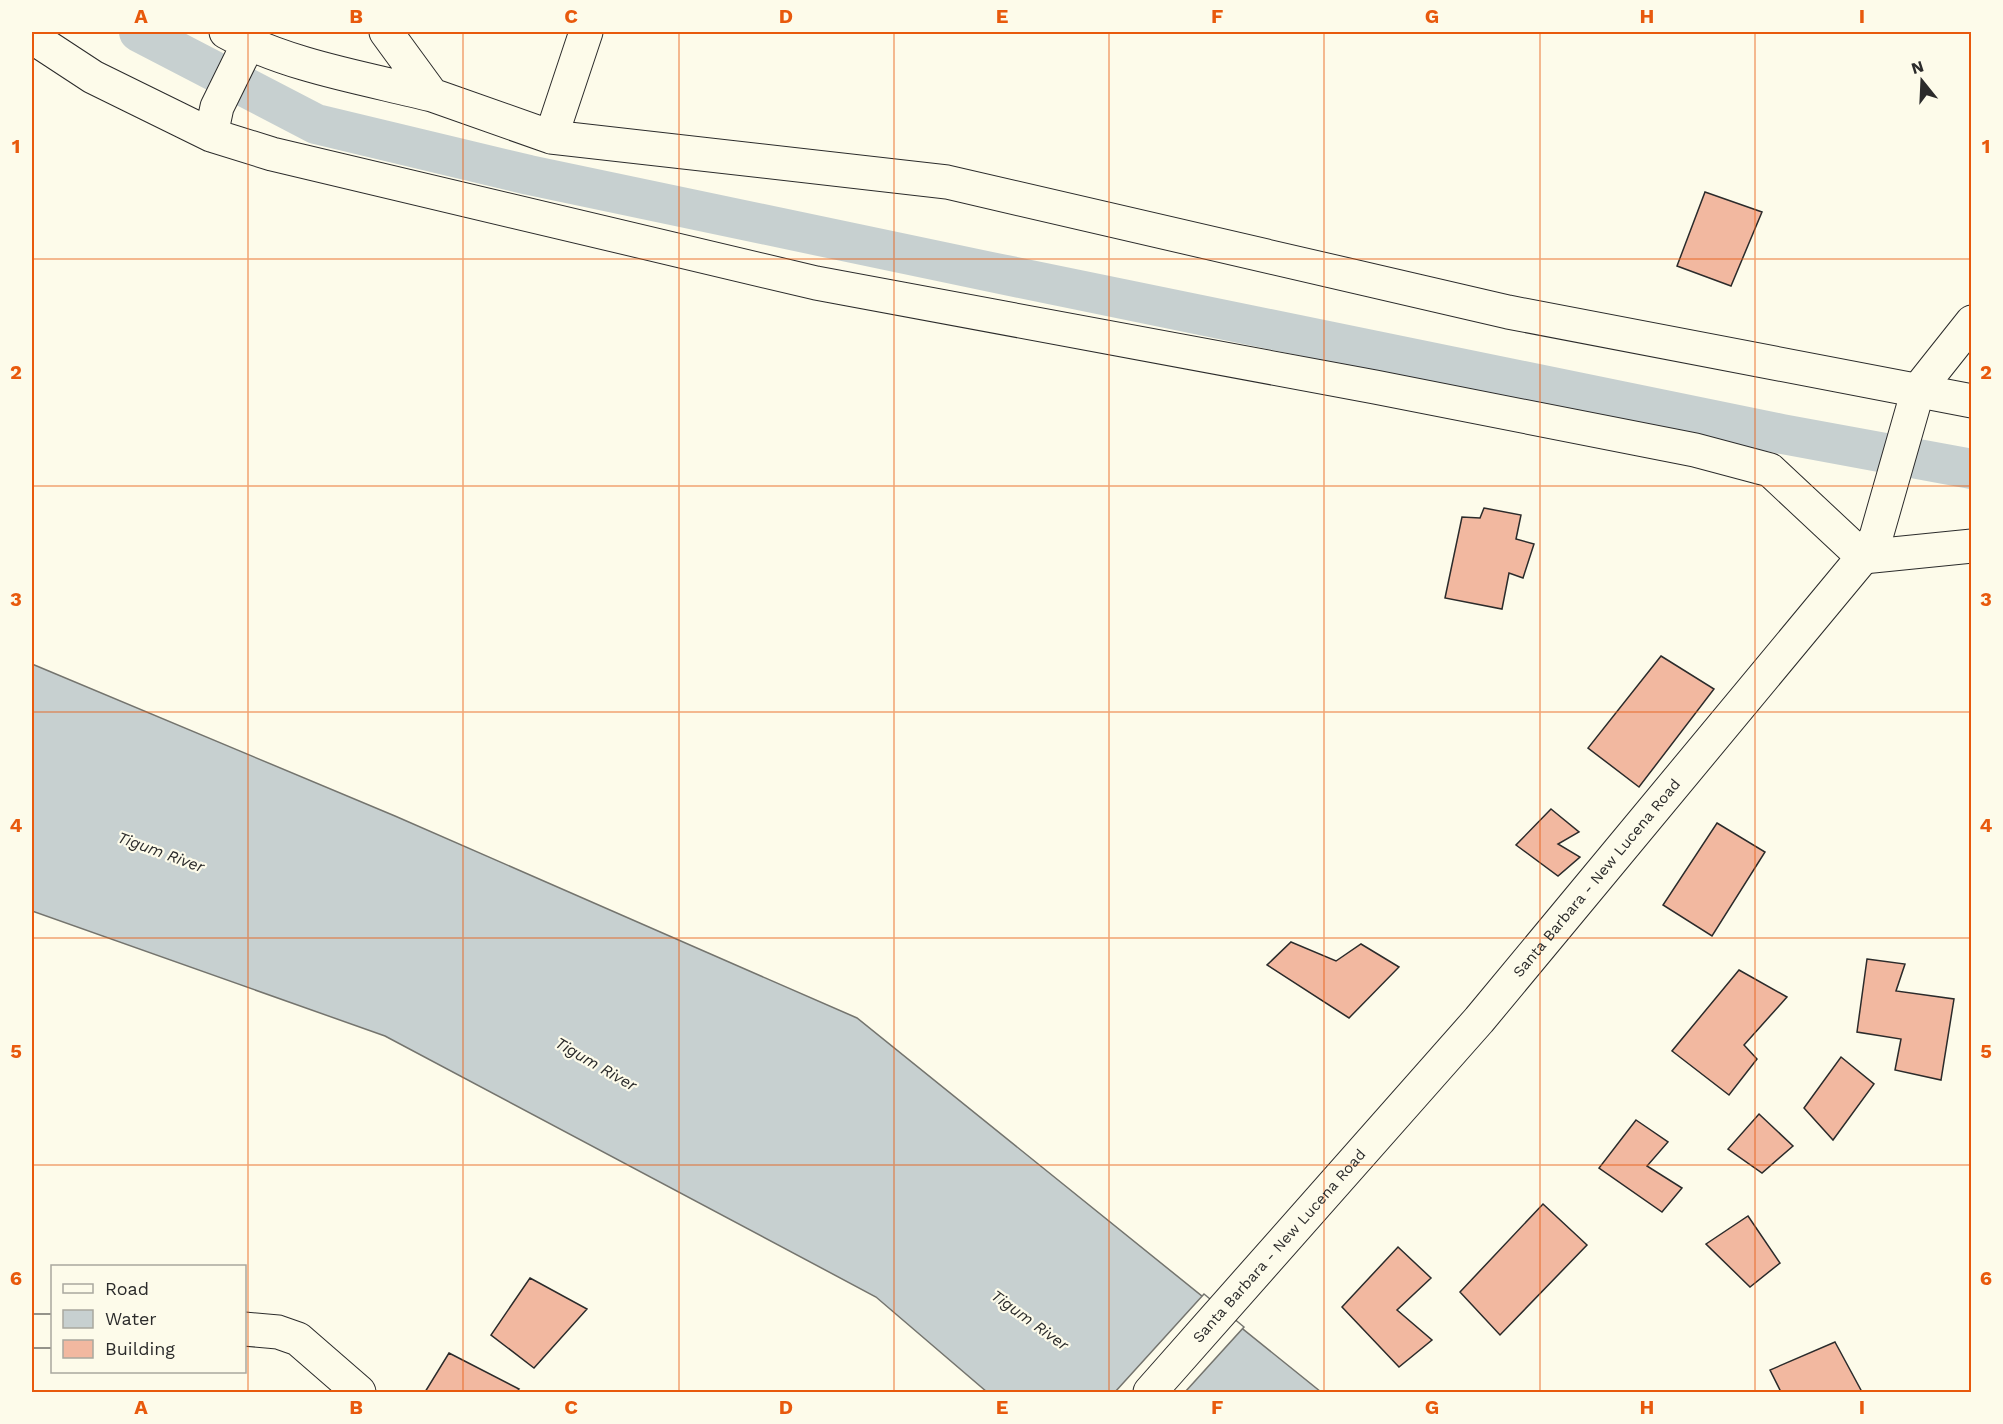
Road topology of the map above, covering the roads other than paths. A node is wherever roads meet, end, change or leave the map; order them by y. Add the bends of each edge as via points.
1 (386, 32) edge
2 (586, 32) edge
3 (32, 37) edge
4 (238, 43) edge
5 (432, 95) junction
6 (214, 121) junction
7 (551, 137) junction
8 (1971, 322) edge
9 (1915, 398) junction
10 (1971, 400) edge
11 (1971, 546) edge
12 (1869, 547) junction
13 (246, 1329) edge
14 (32, 1331) edge
15 (51, 1331) edge
16 (359, 1392) edge
17 (1150, 1392) edge

1 - 5 street
2 - 7 street
3 - 6 street via 93,77
4 - 5 street
4 - 6 street
5 - 7 street
6 - 12 street via 272,154 816,283 1695,450 1770,470
7 - 9 street via 947,182 1508,312
8 - 9 street, Santa Barbara - New Lucena Road
9 - 10 street
9 - 12 street, Santa Barbara - New Lucena Road
11 - 12 street
12 - 17 street, Santa Barbara - New Lucena Road via 1479,1020
13 - 16 street via 278,1332 298,1339
14 - 15 street

